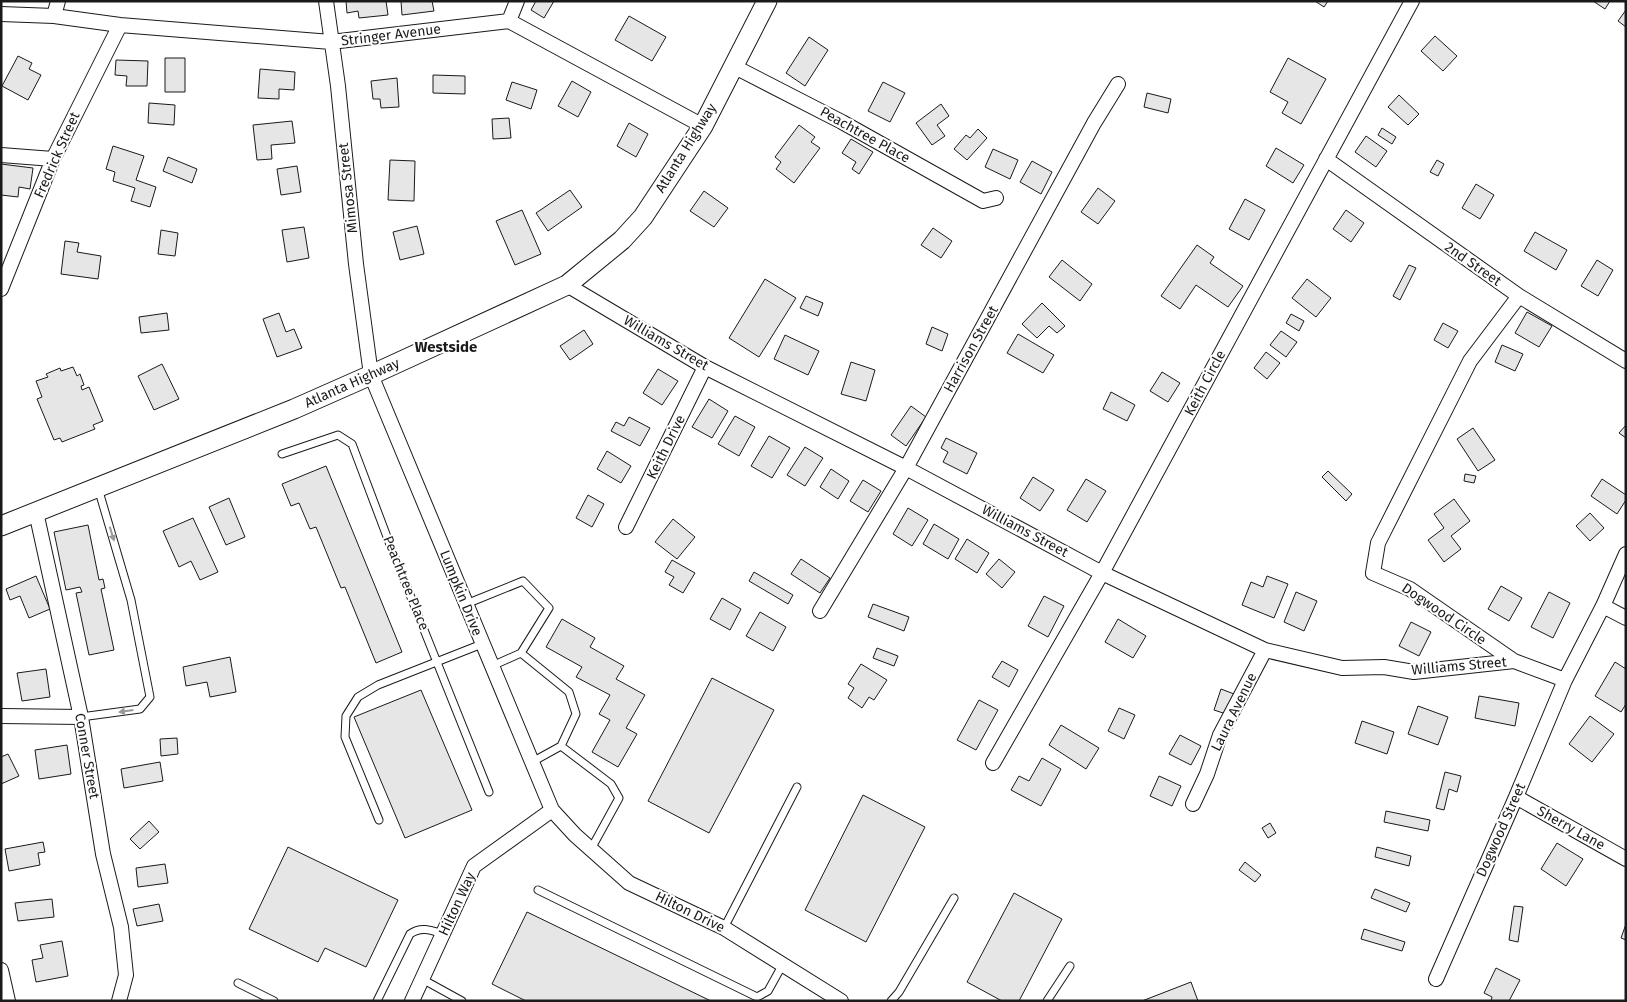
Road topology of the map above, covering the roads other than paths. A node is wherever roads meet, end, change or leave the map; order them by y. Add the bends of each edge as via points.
1 (58, 1) edge
2 (326, 1) edge
3 (518, 1) edge
4 (767, 1) edge
5 (1412, 1) edge
6 (1, 14) edge
7 (54, 16) junction
8 (509, 21) junction
9 (120, 25) junction
10 (331, 42) junction
11 (733, 66) junction
12 (1118, 84) dead end
13 (703, 126) junction
14 (1, 155) edge
15 (53, 159) junction
16 (1326, 159) junction
17 (996, 198) dead end
18 (567, 285) junction
19 (1, 289) edge
20 (1519, 296) junction
21 (1626, 361) edge
22 (705, 367) junction
23 (372, 375) junction
24 (282, 454) dead end
25 (906, 468) junction
26 (98, 488) junction
27 (36, 512) junction
28 (1, 526) edge
29 (626, 527) dead end
30 (1626, 554) edge
31 (1102, 573) junction
32 (466, 604) junction
33 (1603, 606) junction
34 (820, 611) dead end
35 (1626, 618) edge
36 (482, 644) junction
37 (1265, 650) junction
38 (521, 653) junction
39 (1514, 661) junction
40 (437, 662) junction
41 (491, 666) junction
42 (1565, 680) junction
43 (1, 716) edge
44 (81, 718) junction
45 (561, 746) junction
46 (532, 762) junction
47 (993, 763) dead end
48 (797, 787) dead end
49 (489, 792) dead end
50 (1516, 797) junction
51 (1193, 804) dead end
52 (552, 810) junction
53 (379, 820) dead end
54 (591, 850) junction
55 (1626, 858) edge
56 (538, 890) dead end
57 (954, 898) dead end
58 (724, 928) junction
59 (443, 934) junction
60 (783, 964) junction
61 (1070, 966) dead end
62 (1, 970) edge
63 (422, 979) junction
64 (1436, 979) dead end
65 (238, 983) dead end
66 (8, 1001) edge
67 (119, 1001) edge
68 (274, 1001) edge
69 (377, 1001) edge
70 (412, 1001) edge
71 (462, 1001) edge
72 (841, 1001) edge
73 (891, 1001) edge
74 (1047, 1001) edge

1 - 7 street
2 - 10 street, Mimosa Street
3 - 8 street
4 - 11 main road, Atlanta Highway
5 - 16 street, Keith Circle
6 - 7 street, Stringer Avenue
7 - 9 street, Stringer Avenue
8 - 10 street, Stringer Avenue
8 - 13 street
9 - 10 street, Stringer Avenue
9 - 15 street, Fredrick Street
10 - 23 street, Mimosa Street
11 - 13 main road, Atlanta Highway
11 - 17 street, Peachtree Place via 984,201
12 - 25 street, Harrison Street
13 - 18 main road, Atlanta Highway via 643,217 622,240
14 - 15 street
15 - 19 street, Fredrick Street
16 - 20 street, 2nd Street
16 - 31 street, Keith Circle
18 - 22 street, Williams Street
18 - 23 main road, Atlanta Highway
20 - 21 street, 2nd Street
20 - 39 street, Dogwood Circle via 1470,361 1378,543 1373,572 1410,589
22 - 25 street, Williams Street
22 - 29 street, Keith Drive
23 - 26 main road, Atlanta Highway
23 - 32 street, Lumpkin Drive
24 - 40 lane, Peachtree Place via 338,435 352,444
25 - 31 street, Williams Street
25 - 34 street, Harrison Street
26 - 27 main road, Atlanta Highway
26 -> 44 lane via 131,600 150,697 140,710
27 - 28 main road, Atlanta Highway
27 - 44 street, Conner Street
30 - 33 street
31 - 37 street, Williams Street
31 - 47 street, Keith Circle
32 - 36 street, Lumpkin Drive
32 - 38 lane via 523,582 549,608
33 - 35 street
33 - 42 street
36 - 40 lane
36 - 41 street, Lumpkin Drive
37 - 39 street, Williams Street via 1342,668 1384,667 1414,672
37 - 51 street, Laura Avenue via 1220,734
38 - 41 lane
38 - 45 lane via 569,692 576,714
39 - 42 street, Dogwood Circle
40 - 49 lane, Peachtree Place
40 - 53 lane via 378,685 358,697 346,716 345,737
41 - 46 street, Lumpkin Drive
42 - 50 street, Dogwood Street
43 - 44 street
44 - 67 street, Conner Street via 103,854 121,927 126,975
45 - 46 lane
45 - 54 lane via 611,784 619,798
46 - 52 street, Lumpkin Drive
48 - 58 lane
50 - 55 street, Sherry Lane
50 - 64 street, Dogwood Street
52 - 54 street, Hilton Drive
52 - 59 street, Hilton Way via 474,866
54 - 58 street, Hilton Drive via 630,883
56 - 60 lane via 757,997 768,992
57 - 73 lane
58 - 60 street, Hilton Drive
59 - 63 street, Hilton Way
59 - 69 lane via 416,929 410,934
60 - 72 street, Hilton Drive
61 - 74 lane
62 - 66 street
63 - 70 street, Hilton Way
63 - 71 lane
65 - 68 lane

